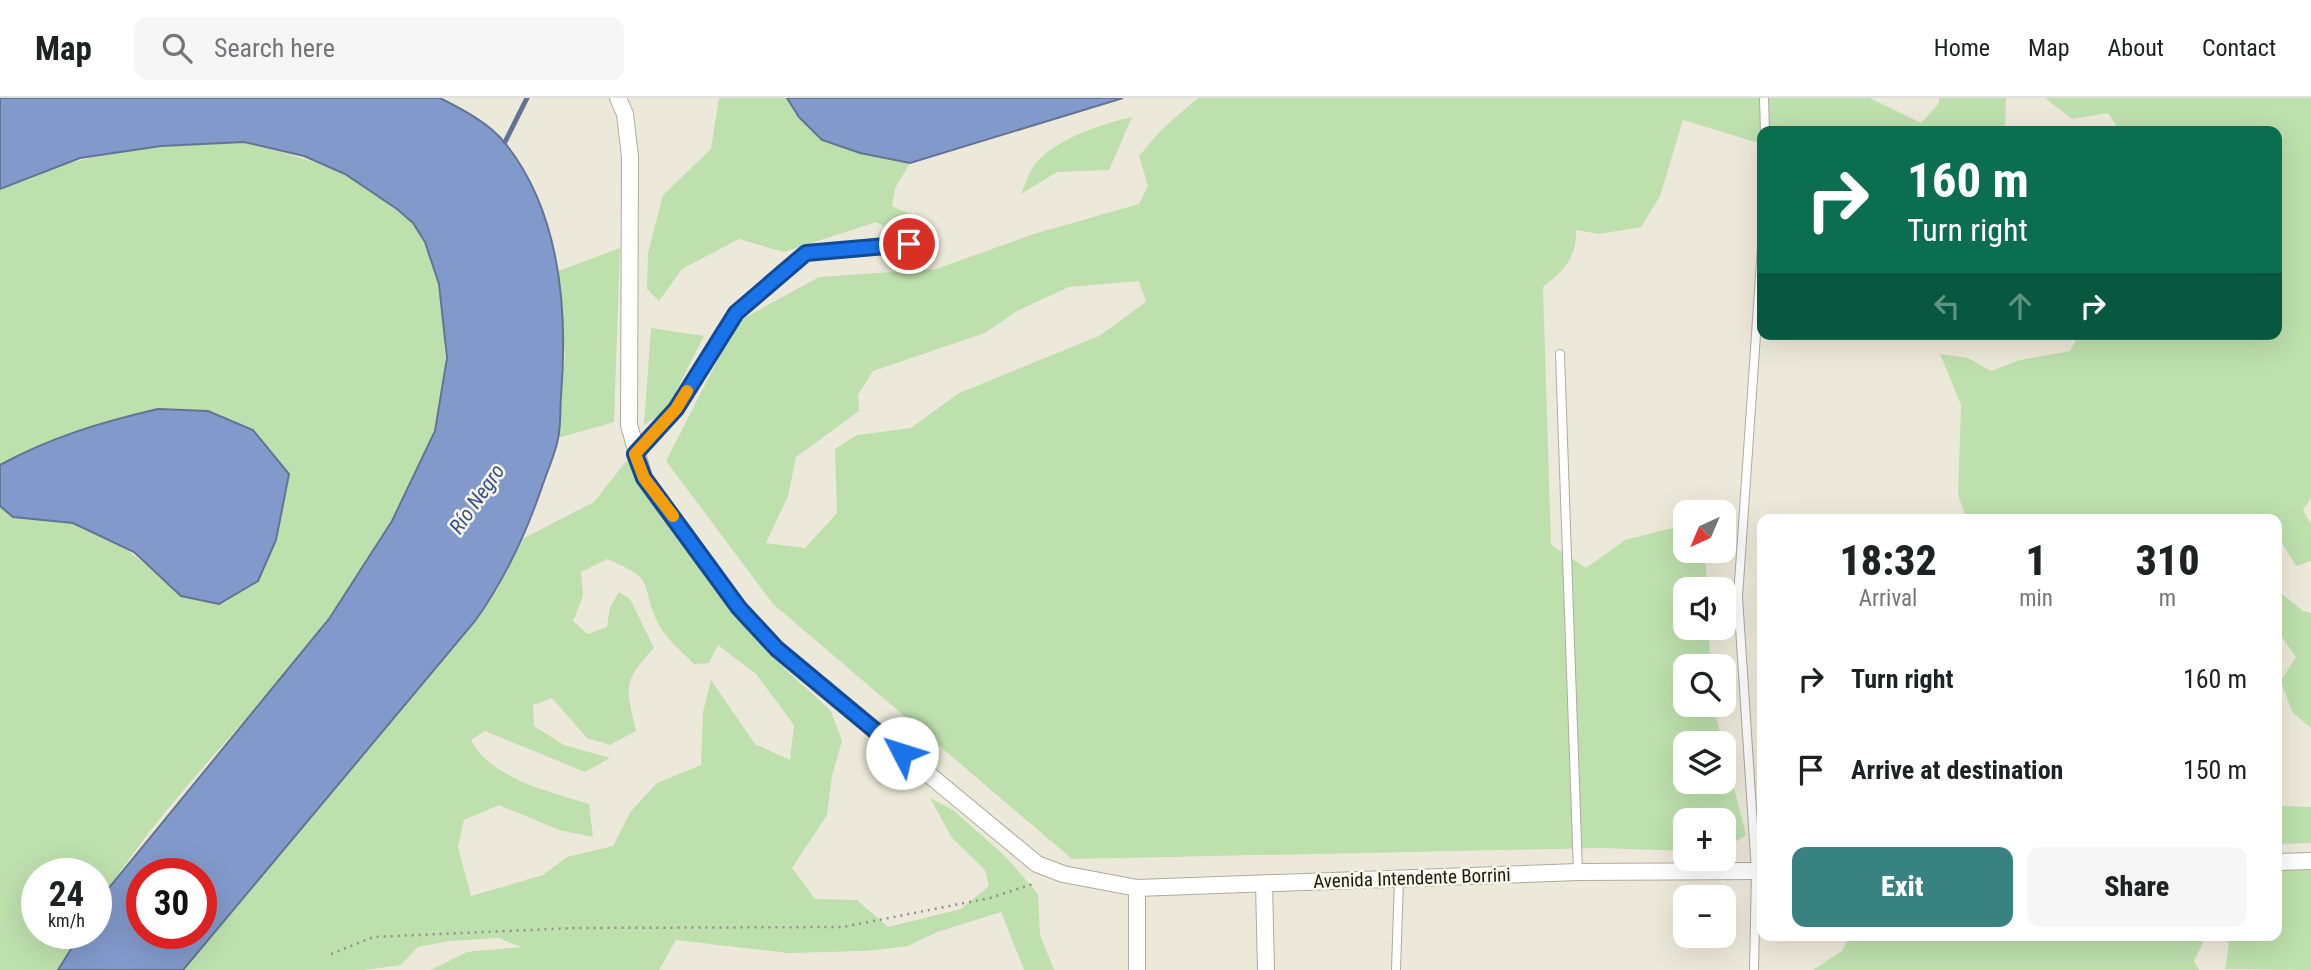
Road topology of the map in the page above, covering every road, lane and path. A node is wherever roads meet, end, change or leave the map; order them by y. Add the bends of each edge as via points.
1 (618, 98) edge
2 (1764, 98) edge
3 (1765, 126) edge
4 (909, 244) dead end
5 (1757, 320) edge
6 (1560, 354) dead end
7 (635, 454) junction
8 (1757, 845) edge
9 (2311, 861) edge
10 (2282, 862) edge
11 (1757, 871) edge
12 (1578, 872) junction
13 (1063, 874) junction
14 (1399, 878) junction
15 (1264, 883) junction
16 (1138, 888) junction
17 (1757, 911) edge
18 (331, 954) dead end
19 (1137, 970) edge
20 (1266, 970) edge
21 (1396, 970) edge
22 (1754, 970) edge

1 - 7 street, Avenida Intendente Borrini via 625,114 630,157 629,425
2 - 3 lane
4 - 7 lane via 806,253 736,313 676,409
5 - 8 lane via 1738,597
6 - 12 lane
7 - 13 street, Avenida Intendente Borrini via 644,478 739,608 777,649 1037,864
9 - 10 street
11 - 12 street, Avenida Intendente Borrini
12 - 14 street, Avenida Intendente Borrini
13 - 16 street, Avenida Intendente Borrini
13 - 18 path via 990,898 844,927 574,928 373,937
14 - 15 street, Avenida Intendente Borrini
14 - 21 lane
15 - 16 street, Avenida Intendente Borrini
15 - 20 street
16 - 19 street
17 - 22 lane

